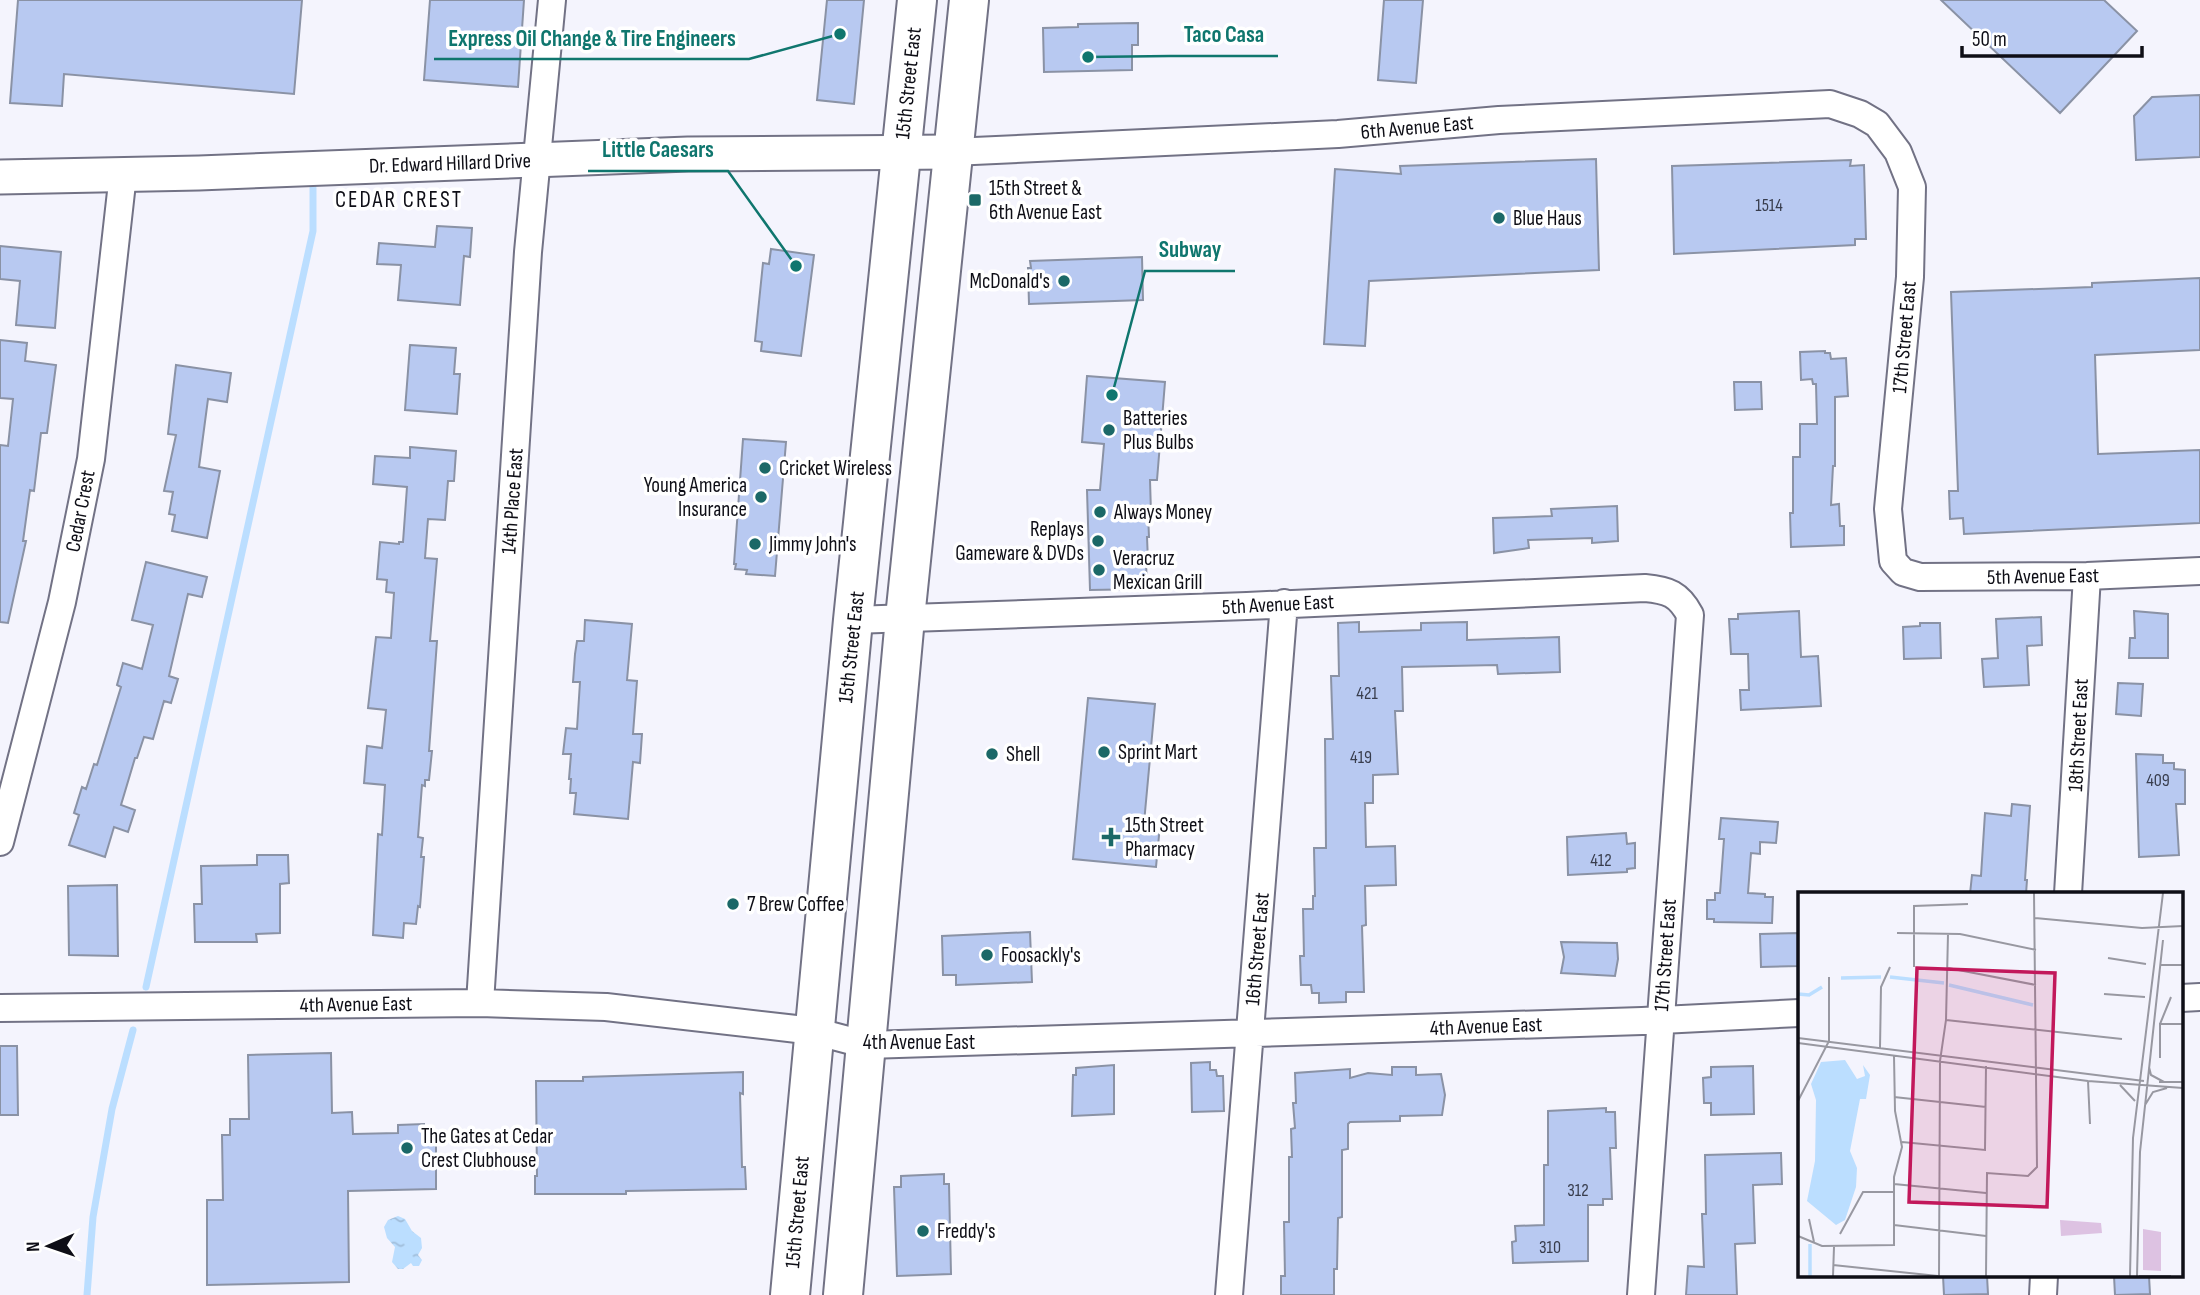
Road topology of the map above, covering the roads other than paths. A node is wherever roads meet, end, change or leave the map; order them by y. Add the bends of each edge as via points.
1 (552, 0) edge
2 (916, 0) edge
3 (969, 0) edge
4 (1877, 124) joint
5 (901, 151) junction
6 (952, 152) junction
7 (536, 160) junction
8 (123, 174) junction
9 (0, 177) edge
10 (1893, 561) joint
11 (2200, 571) edge
12 (2087, 576) junction
13 (1284, 603) junction
14 (1690, 614) joint
15 (905, 618) junction
16 (853, 620) junction
17 (0, 842) edge
18 (2068, 892) edge
19 (2200, 997) edge
20 (2182, 998) edge
21 (480, 1003) junction
22 (0, 1008) edge
23 (1798, 1013) edge
24 (1660, 1020) junction
25 (814, 1031) junction
26 (1251, 1033) junction
27 (867, 1045) junction
28 (790, 1295) edge
29 (843, 1295) edge
30 (1229, 1295) edge
31 (1641, 1295) edge

1 - 7 street, 14th Place East
2 - 5 main road, 15th Street East
3 - 6 main road
4 - 6 street, 6th Avenue East via 1830,104
4 - 10 street, 17th Street East via 1898,152 1912,187 1910,277 1888,509
5 - 6 street, Dr. Edward Hillard Drive
5 - 7 street, Dr. Edward Hillard Drive
5 - 16 main road, 15th Street East
6 - 15 main road
7 - 8 street, Dr. Edward Hillard Drive
7 - 21 street, 14th Place East
8 - 9 street, Dr. Edward Hillard Drive
8 - 17 street, Cedar Crest via 91,459 62,602
10 - 12 street, 5th Avenue East via 1903,572 1920,578
11 - 12 street, 5th Avenue East
12 - 18 street, 18th Street East
13 - 14 street, 5th Avenue East via 1645,588 1667,590 1682,600
13 - 15 street, 5th Avenue East
13 - 26 street, 16th Street East
14 - 24 street, 17th Street East
15 - 16 street, 5th Avenue East
15 - 27 main road
16 - 25 main road, 15th Street East
19 - 20 street
21 - 22 street, 4th Avenue East
21 - 25 street, 4th Avenue East via 606,1007
23 - 24 street, 4th Avenue East
24 - 26 street, 4th Avenue East
24 - 31 street, 17th Street East
25 - 27 street, 4th Avenue East
25 - 28 main road, 15th Street East
26 - 27 street, 4th Avenue East
26 - 30 street, 16th Street East
27 - 29 main road

